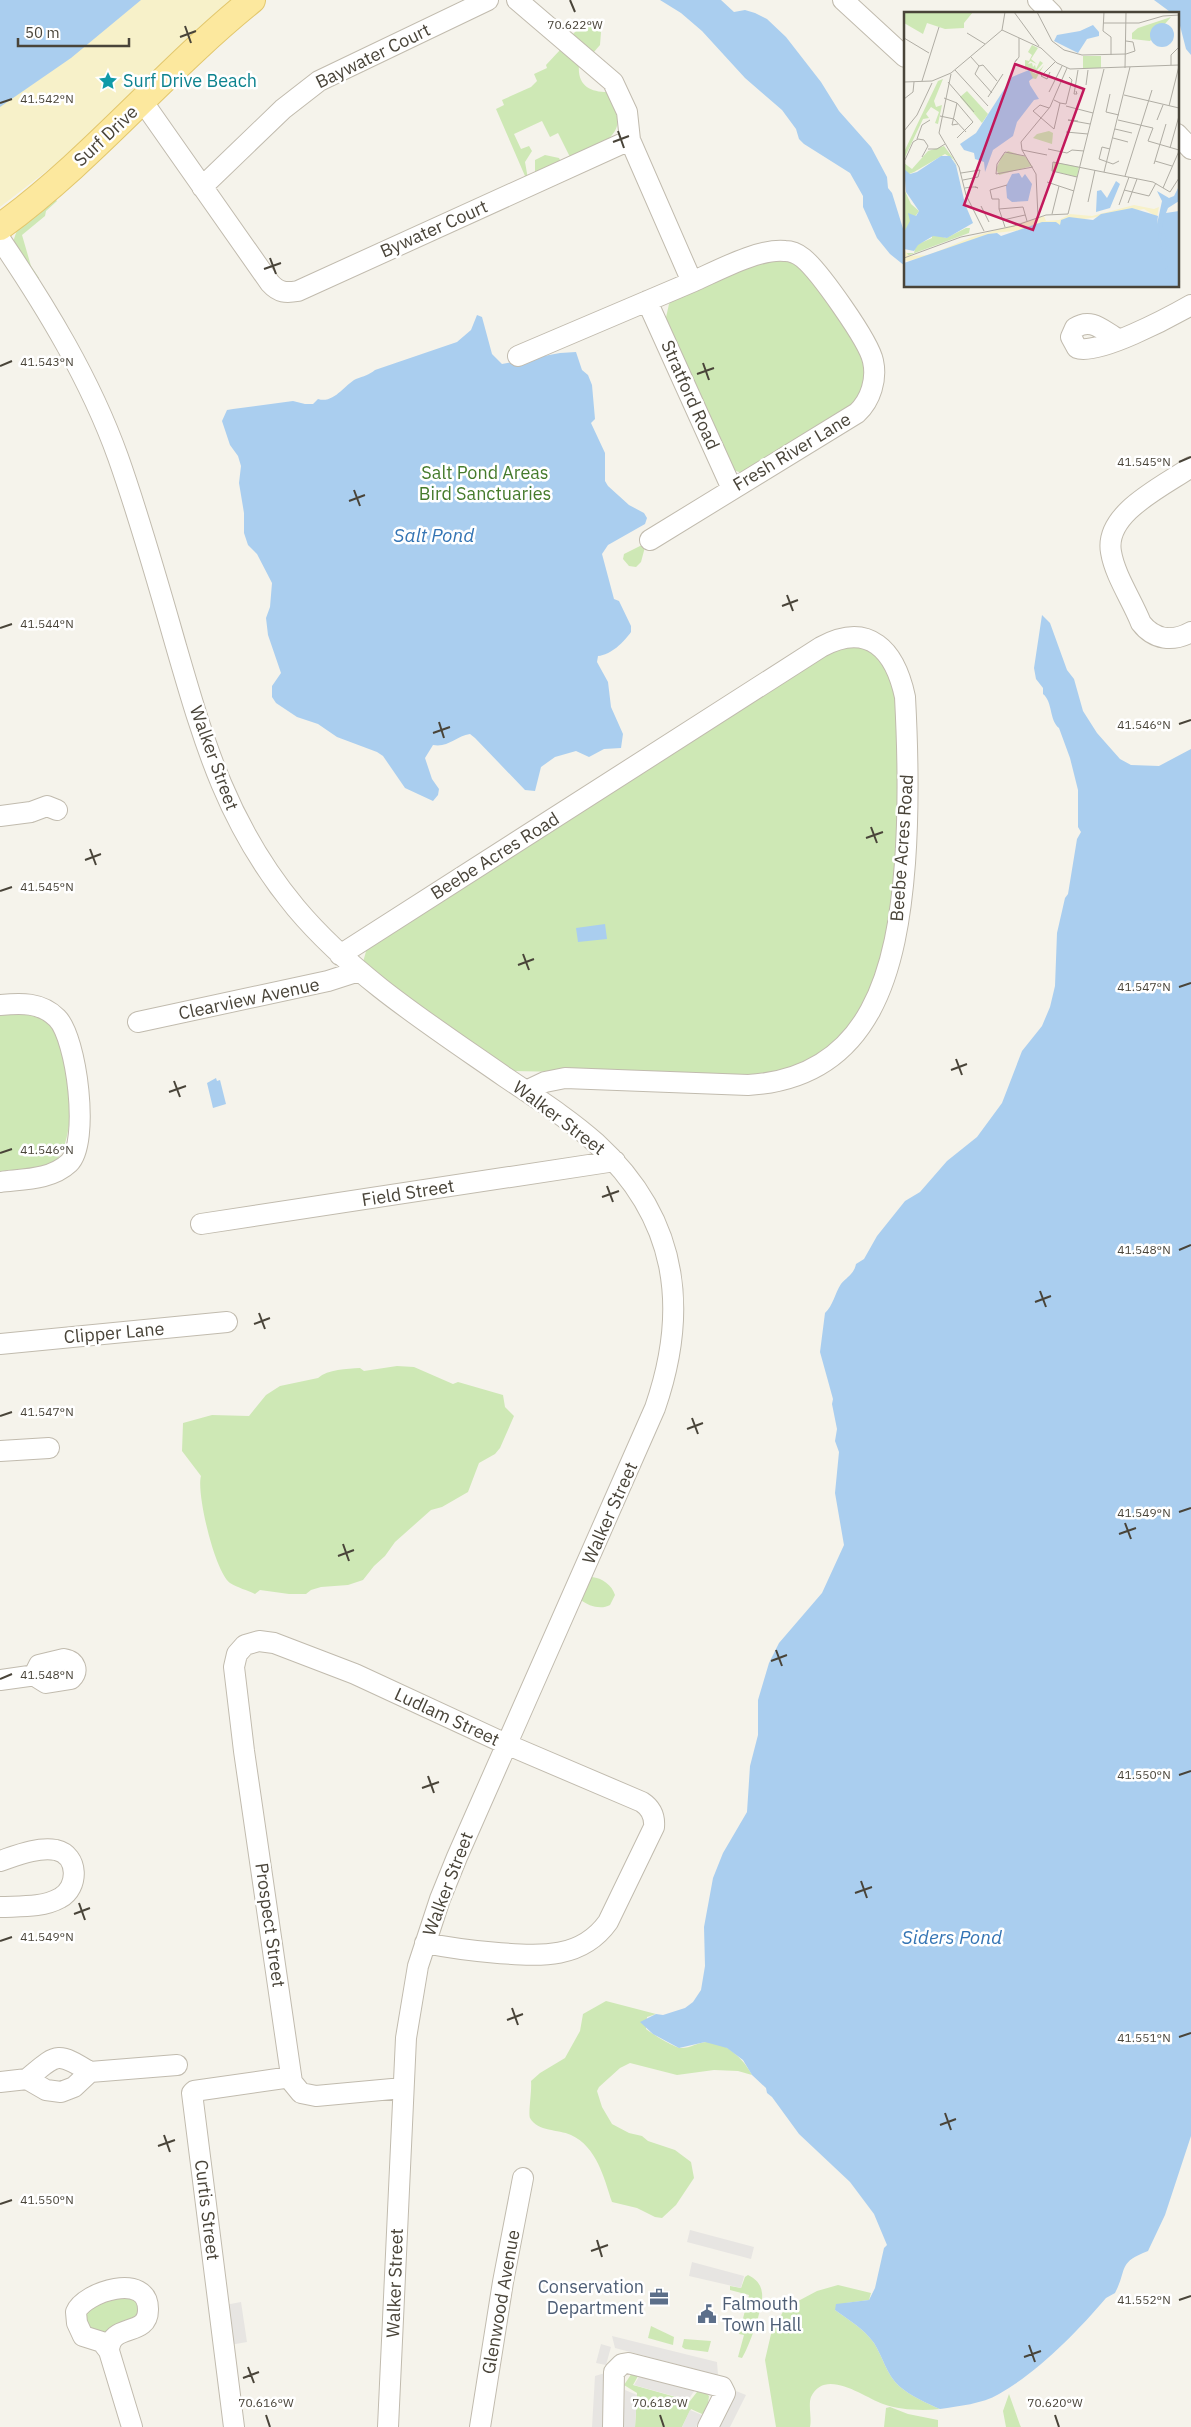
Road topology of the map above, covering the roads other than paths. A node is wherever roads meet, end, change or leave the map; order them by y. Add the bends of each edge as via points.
1 (252, 0) edge
2 (488, 0) edge
3 (517, 0) edge
4 (843, 0) edge
5 (1038, 0) edge
6 (1050, 12) edge
7 (904, 56) edge
8 (143, 102) junction
9 (1178, 135) edge
10 (630, 140) junction
11 (1191, 149) edge
12 (202, 187) junction
13 (0, 226) edge
14 (0, 239) edge
15 (692, 282) junction
16 (648, 301) junction
17 (1191, 305) edge
18 (1118, 339) dead end
19 (518, 356) dead end
20 (1191, 467) edge
21 (732, 489) junction
22 (650, 540) dead end
23 (1191, 632) edge
24 (56, 810) dead end
25 (0, 816) edge
26 (340, 955) junction
27 (359, 971) junction
28 (0, 1005) edge
29 (138, 1022) dead end
30 (526, 1092) junction
31 (615, 1161) junction
32 (0, 1182) edge
33 (200, 1224) dead end
34 (227, 1322) dead end
35 (0, 1344) edge
36 (49, 1448) dead end
37 (0, 1451) edge
38 (237, 1654) joint
39 (36, 1675) dead end
40 (0, 1680) edge
41 (506, 1744) junction
42 (0, 1861) edge
43 (0, 1908) edge
44 (425, 1943) junction
45 (177, 2065) dead end
46 (90, 2072) junction
47 (291, 2076) junction
48 (27, 2079) junction
49 (0, 2082) edge
50 (403, 2088) junction
51 (523, 2178) dead end
52 (110, 2351) dead end
53 (132, 2427) edge
54 (234, 2427) edge
55 (388, 2427) edge
56 (480, 2427) edge
57 (613, 2427) edge
58 (708, 2427) edge

1 - 8 main road, Surf Drive
2 - 12 street, Baywater Court via 319,81 295,99
3 - 10 street via 613,82 627,112
4 - 7 street
5 - 6 street
8 - 12 street, Bywater Court
8 - 13 main road, Surf Drive via 78,162
9 - 11 street
10 - 12 street, Bywater Court via 289,293 279,291 270,283
10 - 15 street
14 - 26 street, Walker Street via 75,361 105,424 142,528 207,749 225,796 267,870 313,928
15 - 16 street, Fresh River Lane
15 - 21 street, Fresh River Lane via 763,253 776,250 793,252 812,267 866,344 874,362 871,392 857,413
16 - 19 street, Fresh River Lane
16 - 21 street, Stratford Road
17 - 18 street
20 - 23 street via 1124,512 1114,528 1110,544 1118,570 1147,630 1161,638 1184,636
21 - 22 street, Fresh River Lane
24 - 25 street via 47,806 31,812
26 - 27 street, Walker Street
26 - 30 street, Beebe Acres Road via 833,640 855,636 878,644 894,665 901,681 909,804 903,890 896,935 880,995 856,1033 824,1061 781,1081 748,1084 564,1078 545,1082
27 - 29 street, Clearview Avenue via 328,981
27 - 30 street, Walker Street
28 - 32 street via 38,1006 53,1014 64,1027 74,1054 80,1134 76,1155 55,1173
30 - 31 street, Walker Street via 574,1124
31 - 33 street, Field Street
31 - 41 street, Walker Street via 639,1192 665,1250 674,1307 671,1354 646,1431
34 - 35 street, Clipper Lane
36 - 37 street
38 - 41 street, Ludlam Street via 252,1642 274,1643 355,1674
38 - 47 street, Prospect Street via 234,1667 244,1751
39 - 40 street
41 - 44 street, Walker Street
41 - 44 street, Ludlam Street via 642,1802 653,1815 654,1827 608,1922 584,1945 558,1954 532,1956 460,1950
42 - 43 street via 34,1851 58,1851 70,1860 74,1877 71,1889 56,1900
44 - 50 street, Walker Street via 410,2009
45 - 46 street
46 - 48 street via 74,2087 60,2092 46,2090
46 - 48 street via 72,2060 61,2058 48,2060
47 - 50 street via 298,2089 311,2096
47 - 54 street, Curtis Street via 192,2093
48 - 49 street
50 - 55 street, Walker Street
51 - 56 street, Glenwood Avenue
52 - 53 street
57 - 58 street via 614,2372 622,2364 649,2367 722,2387 725,2393

